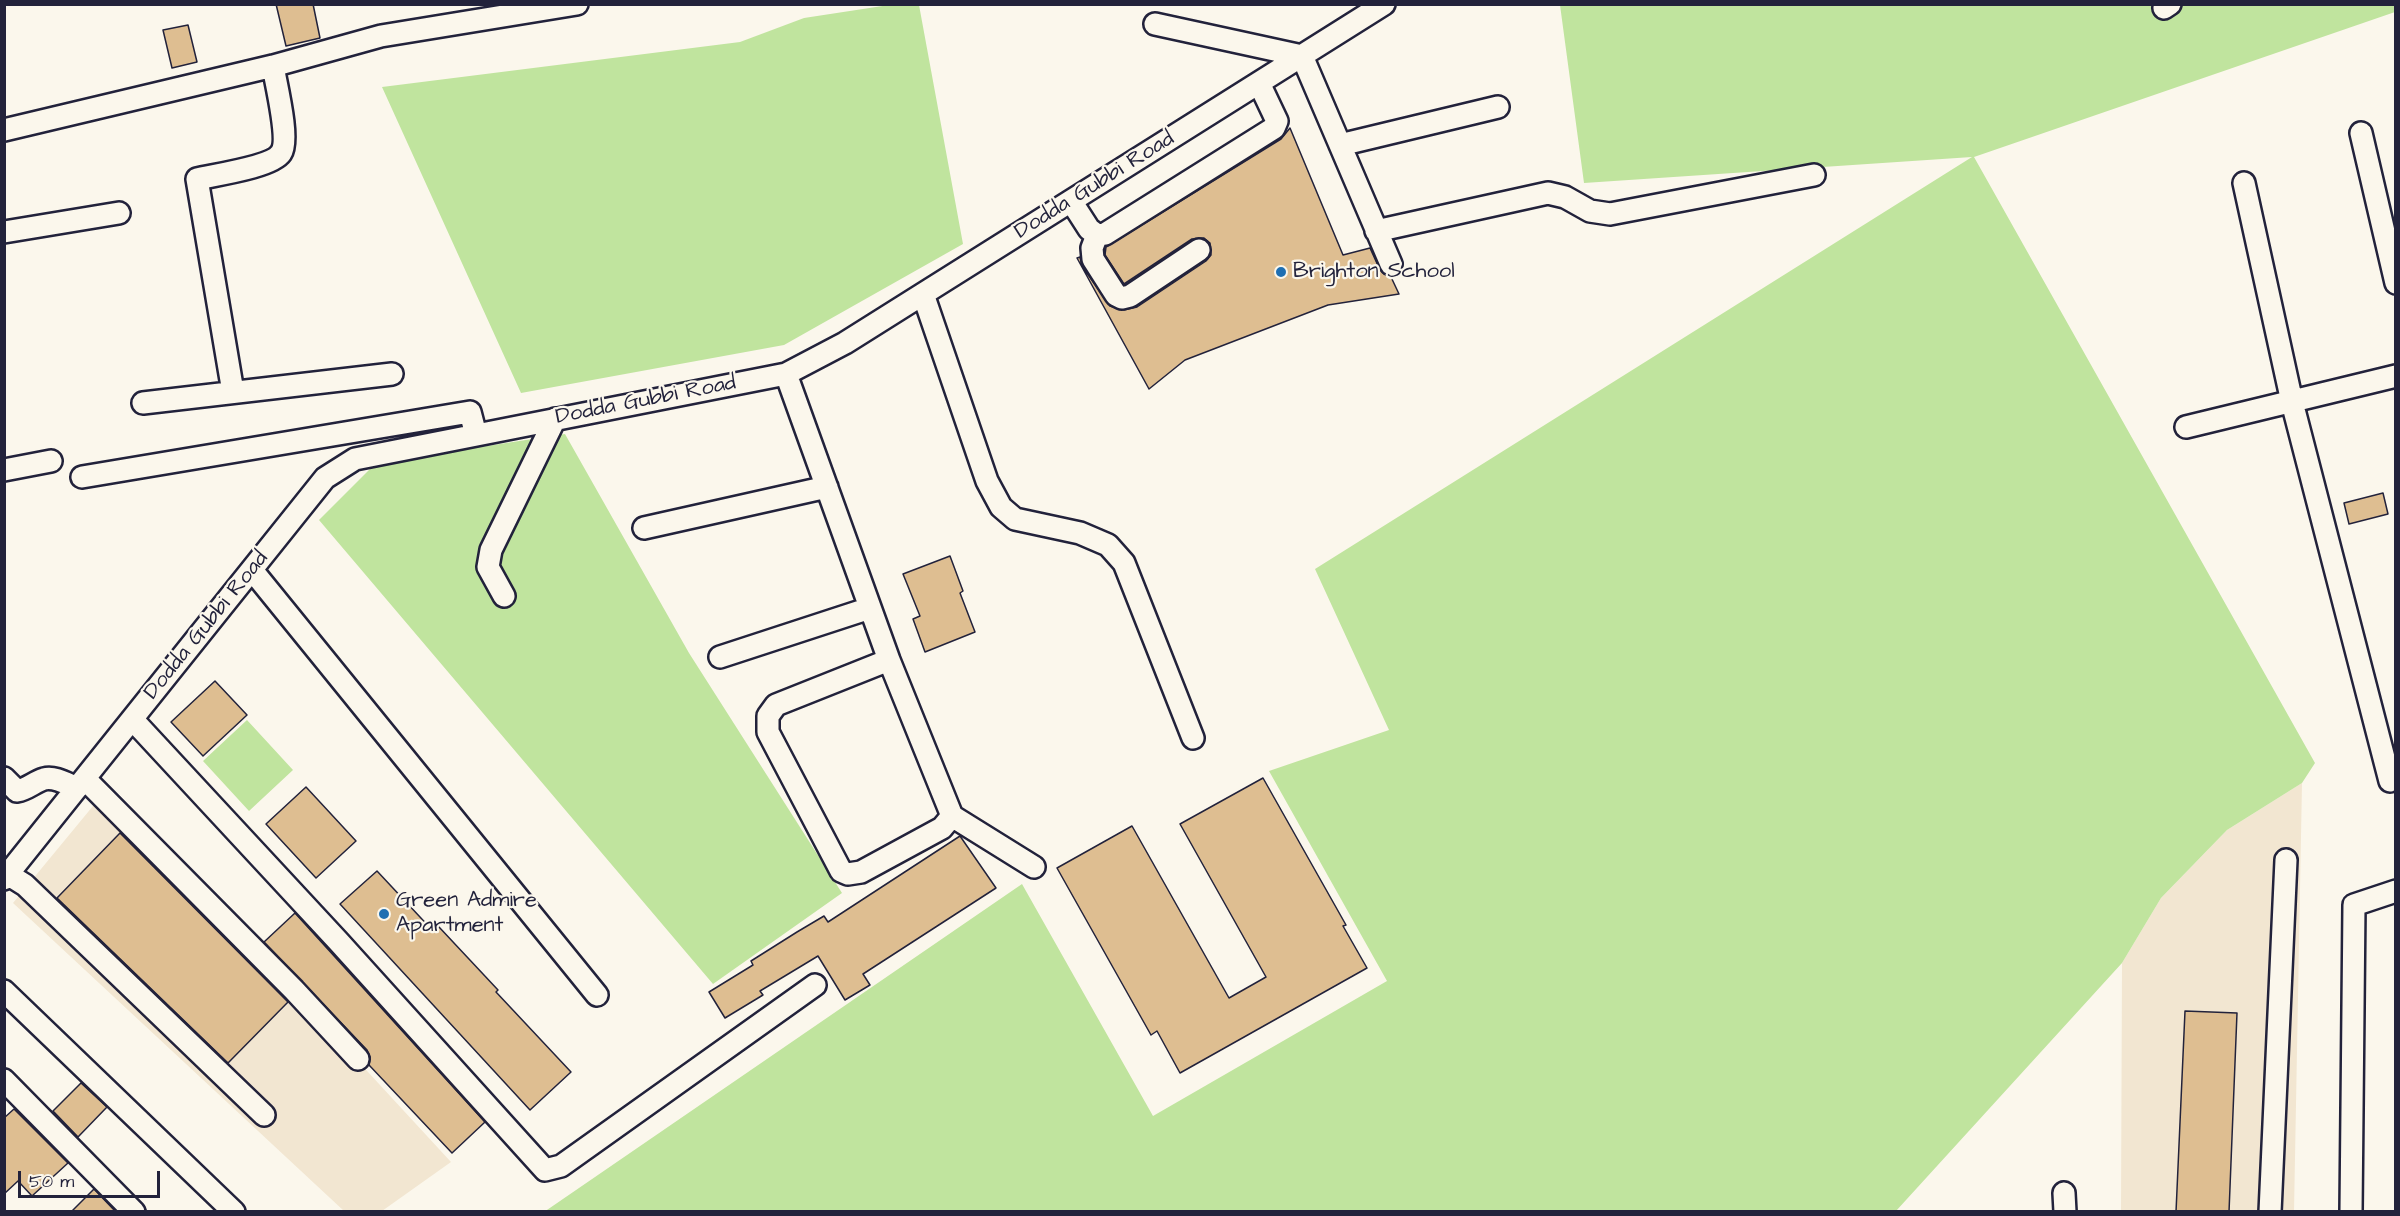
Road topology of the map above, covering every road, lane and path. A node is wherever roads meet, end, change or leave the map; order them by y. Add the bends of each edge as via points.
1 (577, 4) edge
2 (1384, 4) edge
3 (1155, 24) dead end
4 (1302, 56) junction
5 (273, 66) junction
6 (1259, 83) junction
7 (1498, 107) dead end
8 (4, 130) edge
9 (2361, 133) dead end
10 (1340, 145) junction
11 (1814, 175) dead end
12 (2244, 183) dead end
13 (1071, 201) junction
14 (119, 213) dead end
15 (1376, 231) junction
16 (4, 232) edge
17 (1097, 235) junction
18 (1199, 250) dead end
19 (1390, 264) dead end
20 (2396, 283) edge
21 (922, 294) junction
22 (392, 374) dead end
23 (786, 374) junction
24 (2396, 376) edge
25 (233, 392) junction
26 (2292, 402) junction
27 (143, 404) dead end
28 (555, 419) junction
29 (2186, 427) dead end
30 (476, 435) junction
31 (51, 461) dead end
32 (4, 470) edge
33 (82, 477) dead end
34 (827, 487) junction
35 (644, 528) dead end
36 (252, 570) junction
37 (504, 596) dead end
38 (870, 608) junction
39 (720, 657) dead end
40 (889, 660) junction
41 (132, 719) junction
42 (1193, 738) dead end
43 (4, 778) edge
44 (2390, 781) dead end
45 (81, 784) junction
46 (952, 816) junction
47 (2286, 860) dead end
48 (1034, 867) dead end
49 (6, 875) edge
50 (2396, 891) edge
51 (815, 985) dead end
52 (4, 991) edge
53 (597, 995) dead end
54 (358, 1059) dead end
55 (4, 1080) edge
56 (264, 1115) dead end
57 (134, 1212) edge
58 (234, 1212) edge
59 (2270, 1212) edge
60 (2351, 1212) edge

1 - 5 street via 381,36
2 - 4 street, Dodda Gubbi Road
3 - 4 street
4 - 6 street, Dodda Gubbi Road
4 - 10 street
5 - 8 street
5 - 25 street via 285,141 281,154 270,162 197,179
6 - 13 street, Dodda Gubbi Road
6 - 17 street via 1277,121 1274,128 1105,234
7 - 10 street
9 - 20 street
10 - 15 street
11 - 15 street via 1610,214 1590,211 1565,197 1548,193
12 - 26 street
13 - 17 street
13 - 21 street, Dodda Gubbi Road
14 - 16 street
15 - 19 street
17 - 18 street via 1093,259 1116,295 1122,298
21 - 23 street, Dodda Gubbi Road via 845,343
21 - 42 street via 987,481 1001,507 1015,519 1080,533 1108,545 1124,563
22 - 25 street
23 - 28 street, Dodda Gubbi Road
23 - 34 street
24 - 26 street
25 - 27 street
26 - 29 street
26 - 44 street
28 - 30 street, Dodda Gubbi Road
28 - 37 street via 490,550 488,567
30 - 33 street via 471,412
30 - 36 street, Dodda Gubbi Road via 355,459 325,478
31 - 32 street
34 - 35 street
34 - 38 street
36 - 41 street, Dodda Gubbi Road
36 - 53 street
38 - 39 street
38 - 40 street
40 - 46 street
40 - 46 street via 776,705 768,716 768,732 841,871 861,872 942,828
41 - 45 street, Dodda Gubbi Road
41 - 51 street via 545,1170 561,1166
43 - 45 street via 17,791 45,779
45 - 49 street, Dodda Gubbi Road
45 - 54 street via 294,990
46 - 48 street
47 - 59 street
49 - 56 street via 25,885
50 - 60 street via 2354,904
52 - 58 street
55 - 57 street

